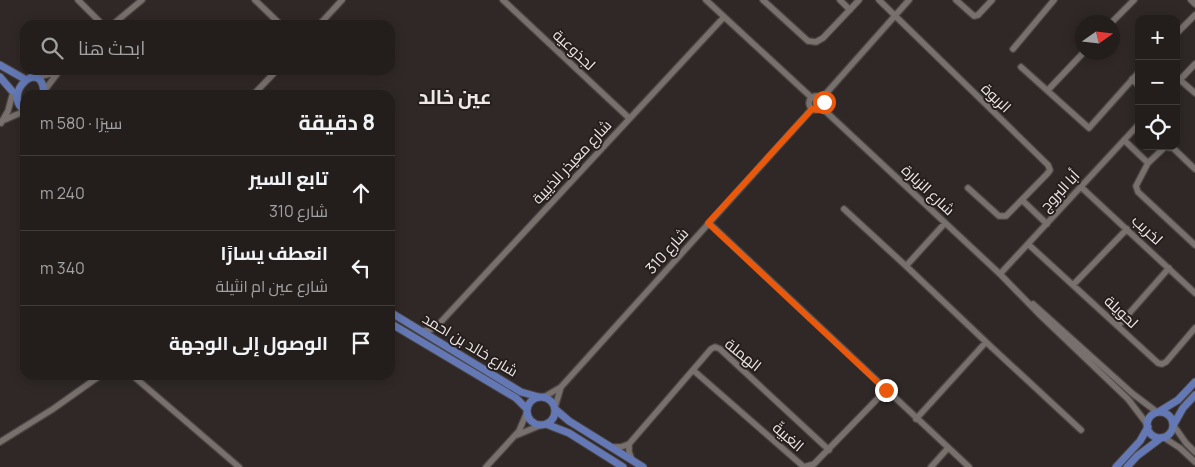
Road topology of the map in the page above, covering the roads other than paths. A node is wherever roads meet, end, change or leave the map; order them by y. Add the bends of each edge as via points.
1 (78, 0) edge
2 (142, 0) edge
3 (342, 0) edge
4 (502, 0) edge
5 (706, 0) edge
6 (763, 0) edge
7 (840, 0) edge
8 (859, 0) edge
9 (879, 0) edge
10 (909, 0) edge
11 (956, 0) edge
12 (992, 0) edge
13 (1054, 0) edge
14 (1134, 0) edge
15 (1191, 0) edge
16 (259, 1) edge
17 (1195, 4) edge
18 (850, 10) junction
19 (895, 15) junction
20 (1119, 15) edge
21 (1195, 15) edge
22 (724, 17) junction
23 (99, 20) edge
24 (118, 20) edge
25 (276, 20) edge
26 (324, 20) edge
27 (1180, 30) edge
28 (1013, 48) dead end
29 (1076, 60) edge
30 (1195, 64) edge
31 (0, 65) edge
32 (1021, 67) dead end
33 (44, 75) edge
34 (55, 75) edge
35 (272, 75) edge
36 (1135, 76) edge
37 (0, 77) edge
38 (23, 78) junction
39 (33, 78) junction
40 (1132, 79) junction
41 (1180, 80) edge
42 (1135, 82) edge
43 (1180, 83) edge
44 (43, 90) edge
45 (46, 90) edge
46 (258, 90) edge
47 (1048, 90) junction
48 (12, 94) junction
49 (1195, 94) edge
50 (812, 98) junction
51 (822, 98) junction
52 (20, 107) edge
53 (822, 108) junction
54 (812, 109) junction
55 (20, 112) edge
56 (629, 118) junction
57 (0, 123) edge
58 (1135, 128) edge
59 (1124, 140) junction
60 (1148, 163) junction
61 (1195, 168) edge
62 (1081, 186) junction
63 (968, 188) dead end
64 (1022, 200) junction
65 (844, 209) dead end
66 (708, 223) junction
67 (945, 223) junction
68 (1047, 224) junction
69 (1127, 229) junction
70 (1028, 244) junction
71 (1195, 244) edge
72 (906, 266) junction
73 (1169, 268) junction
74 (1000, 274) junction
75 (1074, 285) junction
76 (1194, 288) edge
77 (1016, 290) junction
78 (395, 315) edge
79 (438, 325) junction
80 (395, 326) edge
81 (1118, 326) junction
82 (1195, 328) edge
83 (421, 331) junction
84 (438, 341) junction
85 (986, 342) junction
86 (693, 370) junction
87 (94, 380) edge
88 (138, 380) edge
89 (1195, 382) edge
90 (561, 387) junction
91 (886, 390) junction
92 (1195, 395) edge
93 (541, 397) junction
94 (555, 408) junction
95 (527, 411) junction
96 (1159, 412) junction
97 (916, 419) junction
98 (543, 425) junction
99 (1174, 425) junction
100 (1147, 426) junction
101 (1081, 430) dead end
102 (515, 436) junction
103 (1162, 438) junction
104 (0, 442) edge
105 (629, 444) junction
106 (611, 447) junction
107 (948, 448) junction
108 (829, 450) junction
109 (1195, 452) edge
110 (632, 460) junction
111 (1195, 462) edge
112 (239, 467) edge
113 (486, 467) edge
114 (623, 467) edge
115 (643, 467) edge
116 (931, 467) edge
117 (969, 467) edge
118 (1116, 467) edge
119 (1127, 467) edge

1 - 23 street
2 - 24 street
3 - 26 street
4 - 56 street, لجذوعية
5 - 22 street
6 - 18 street via 812,42 823,38
7 - 18 street
8 - 18 street
9 - 19 street
10 - 19 street
11 - 12 street via 974,16
13 - 28 street
14 - 20 street
15 - 17 street
16 - 25 street
19 - 51 street
19 - 64 street, الربوة via 1048,165 1050,170
21 - 27 street
22 - 50 street
22 - 56 street, شارع معيذر الذيبية
29 - 47 street
30 - 41 street
31 - 38 main road
32 - 47 street
33 - 39 street
34 - 45 street
35 - 46 street
36 - 40 street
37 - 48 main road
38 - 39 main road
38 - 48 main road via 16,83
39 - 44 main road via 41,83
40 - 42 street
40 - 47 street via 1089,128
43 - 49 street
48 - 52 main road
48 - 57 street via 8,111
50 - 51 street
50 - 54 street via 809,102
51 - 53 street
53 - 54 street
53 - 67 street, شارع الزبارة
54 - 66 street, شارع 310
55 - 57 street
56 - 79 street, شارع معيذر الذيبية
58 - 59 street, أبا البروج
59 - 60 street
59 - 62 street, أبا البروج
60 - 61 street via 1167,147
60 - 71 street via 1137,181 1138,192
62 - 68 street, أبا البروج
62 - 69 street, لخريب
63 - 64 street, الربوة via 999,216 1006,216
64 - 68 street
65 - 72 street
66 - 90 street, شارع 310
66 - 91 street
67 - 72 street
67 - 74 street, شارع الزبارة
68 - 70 street, أبا البروج
69 - 73 street, لخريب
69 - 75 street
70 - 74 street, أبا البروج
70 - 75 street, لحويلة
72 - 85 street
73 - 76 street, لخريب
73 - 81 street
74 - 77 street, شارع الزبارة
75 - 81 street, لحويلة
77 - 96 street, شارع الزبارة via 1133,394
77 - 100 street, شارع الزبارة via 1128,399
78 - 83 main road, شارع خالد بن احمد
79 - 83 street, شارع معيذر الذيبية
79 - 84 street
80 - 95 main road, شارع خالد بن احمد via 516,398
81 - 82 street, لحويلة via 1160,364 1167,361
83 - 84 main road, شارع خالد بن احمد
84 - 93 main road, شارع خالد بن احمد via 520,392
85 - 97 street
85 - 101 street
86 - 105 street, الهملة
86 - 108 street, الغبيةّ via 801,465 814,464
86 - 108 street, الهملة via 711,349 720,349
87 - 104 street
88 - 112 street
89 - 96 main road via 1178,400
90 - 93 street, شارع 310
90 - 94 street, شارع 310
91 - 97 street
91 - 108 street, الغبيةّ
92 - 99 main road
93 - 94 main road via 551,401
93 - 95 main road via 532,400
94 - 98 main road via 552,420
94 - 106 main road via 564,418
95 - 98 main road via 530,420
95 - 102 street
96 - 99 main road via 1168,414
96 - 100 main road via 1150,416
97 - 107 street
98 - 102 street
98 - 114 main road via 569,433
99 - 103 main road
99 - 109 street
100 - 103 main road via 1152,435
100 - 118 main road via 1140,441
102 - 113 street
103 - 111 street
103 - 119 main road
105 - 106 street
105 - 110 street
106 - 110 main road
107 - 116 street
107 - 117 street
110 - 115 main road

